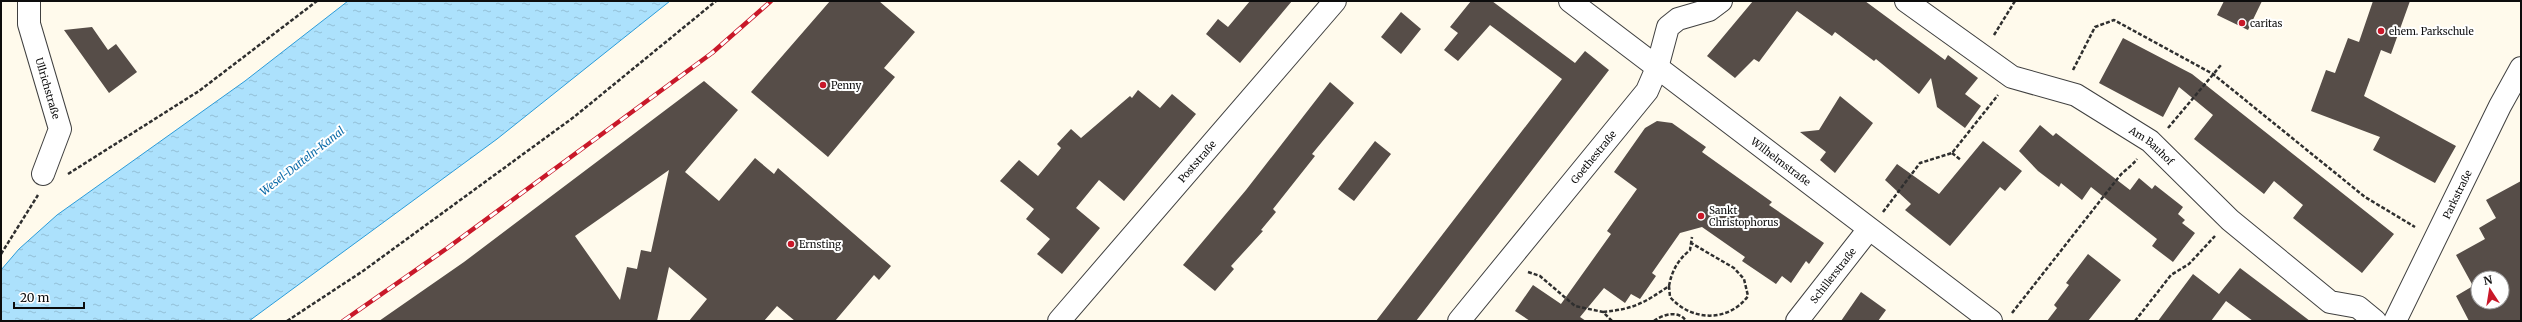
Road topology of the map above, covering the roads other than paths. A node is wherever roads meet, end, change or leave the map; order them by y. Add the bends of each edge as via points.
1 (29, 1) edge
2 (1335, 1) edge
3 (1570, 1) edge
4 (1721, 1) edge
5 (1906, 1) edge
6 (1656, 68) junction
7 (2518, 82) edge
8 (43, 174) road end
9 (1869, 229) junction
10 (2001, 318) edge
11 (1059, 321) edge
12 (1459, 321) edge
13 (1796, 321) edge
14 (2374, 321) edge
15 (2395, 321) edge

1 - 8 street, Ullrichstraße via 29,24 60,129
2 - 11 street, Poststraße
3 - 6 street, Wilhelmstraße
4 - 6 street, Goethestraße via 1709,10 1678,19 1668,27
5 - 14 street, Am Bauhof via 2012,77 2076,95 2152,143 2230,220 2330,302 2358,307
6 - 9 street, Wilhelmstraße
6 - 12 street, Goethestraße via 1647,91
7 - 15 street, Parkstraße
9 - 10 street, Wilhelmstraße
9 - 13 street, Schillerstraße

